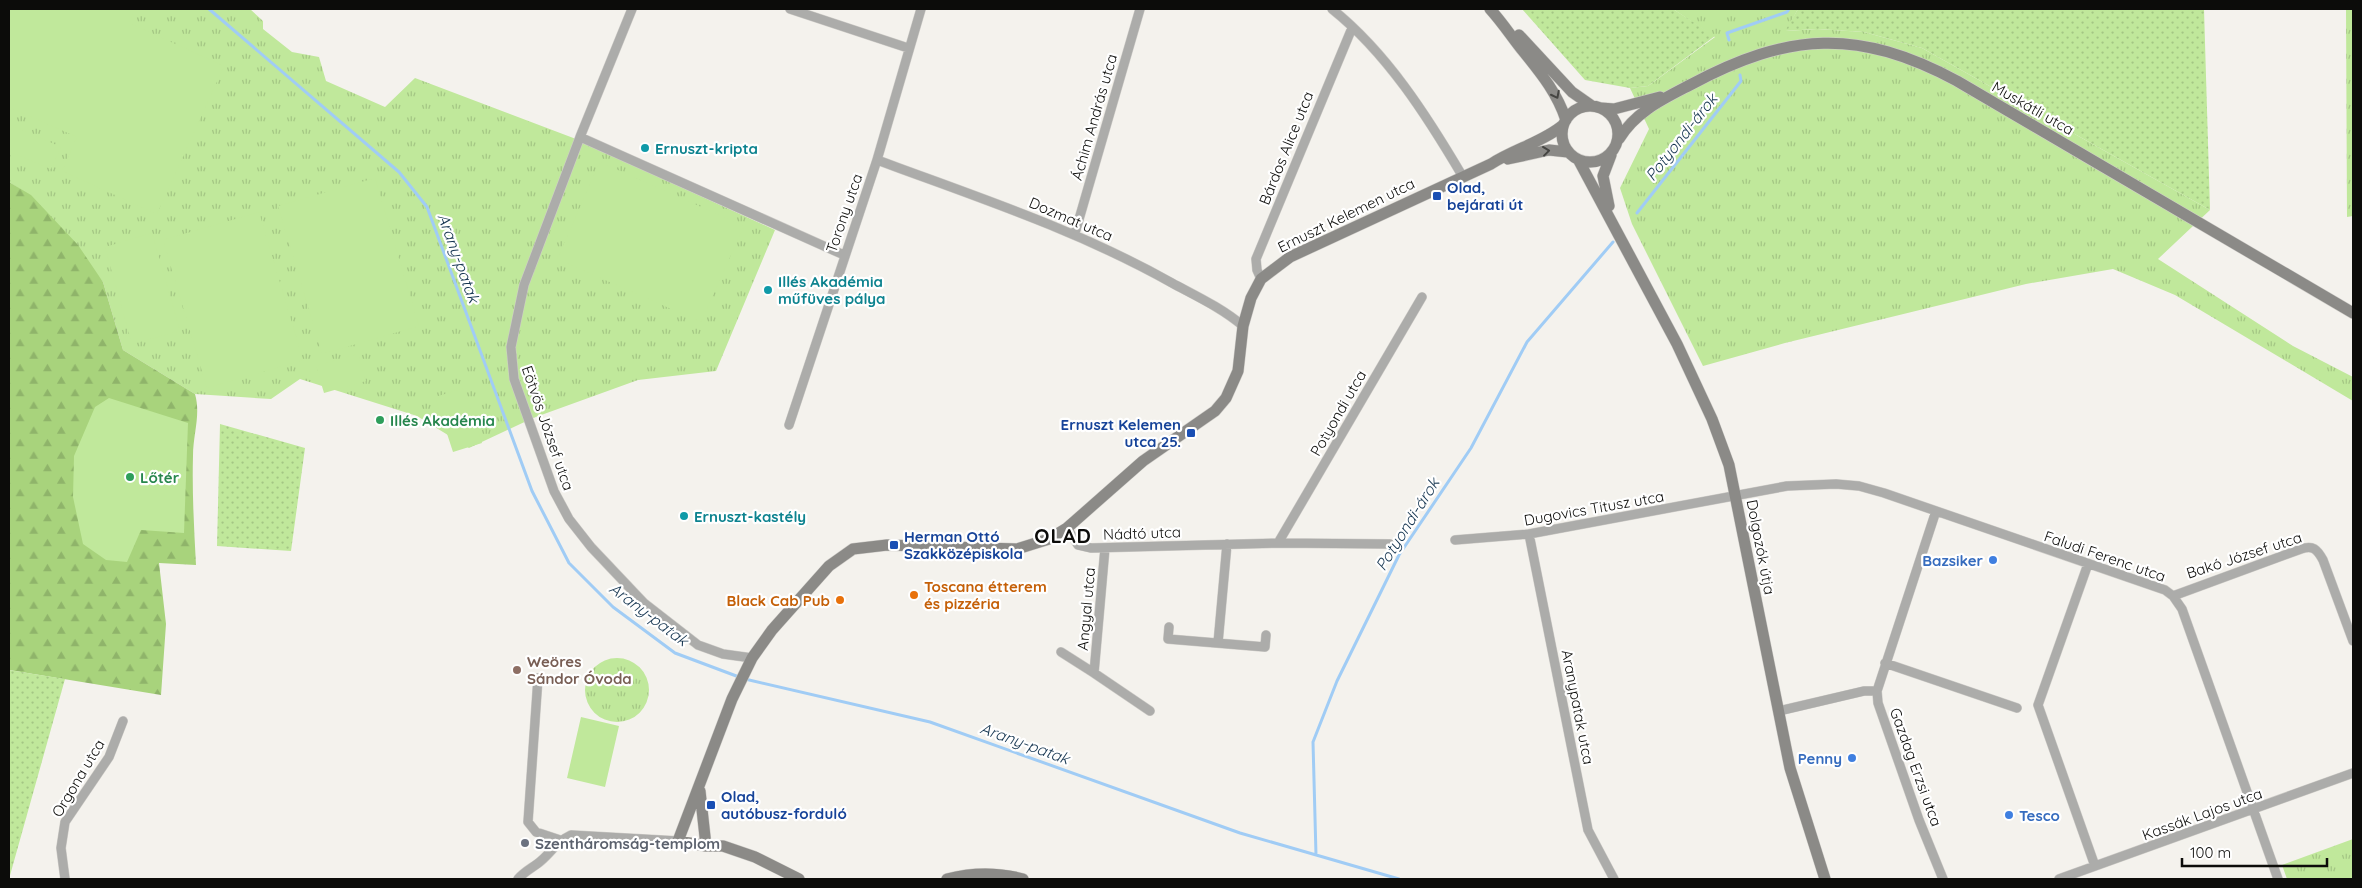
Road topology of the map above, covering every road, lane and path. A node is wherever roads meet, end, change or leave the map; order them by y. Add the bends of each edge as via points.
1 (632, 9) edge
2 (790, 9) edge
3 (921, 9) edge
4 (1140, 9) edge
5 (1332, 9) edge
6 (1490, 9) edge
7 (1507, 27) junction
8 (1352, 28) junction
9 (908, 48) junction
10 (1674, 93) junction
11 (1596, 107) junction
12 (1564, 123) junction
13 (580, 137) junction
14 (1619, 139) junction
15 (1568, 152) junction
16 (1612, 154) junction
17 (877, 160) junction
18 (1579, 161) junction
19 (1491, 164) junction
20 (1462, 177) junction
21 (1075, 233) junction
22 (1620, 236) junction
23 (844, 255) junction
24 (1261, 279) junction
25 (1422, 296) dead end
26 (2353, 313) edge
27 (1243, 326) junction
28 (789, 425) dead end
29 (1736, 496) junction
30 (1936, 511) junction
31 (1067, 528) junction
32 (1529, 534) junction
33 (1455, 540) dead end
34 (1278, 543) junction
35 (1227, 544) junction
36 (1390, 544) dead end
37 (1105, 548) junction
38 (2088, 564) junction
39 (2172, 596) junction
40 (1169, 627) dead end
41 (1266, 635) dead end
42 (2353, 641) edge
43 (1218, 643) junction
44 (1061, 652) dead end
45 (750, 661) junction
46 (1885, 663) junction
47 (1094, 673) junction
48 (538, 678) dead end
49 (1877, 691) junction
50 (2016, 708) dead end
51 (1779, 711) junction
52 (1150, 712) dead end
53 (123, 721) dead end
54 (2353, 773) edge
55 (700, 784) junction
56 (2253, 810) junction
57 (560, 840) junction
58 (678, 841) junction
59 (706, 846) junction
60 (2095, 866) junction
61 (65, 879) edge
62 (518, 879) edge
63 (799, 879) edge
64 (948, 879) edge
65 (1023, 879) edge
66 (1614, 879) edge
67 (1825, 879) edge
68 (1943, 879) edge
69 (2059, 879) edge
70 (2278, 879) edge

1 - 13 street, Eötvös József utca
2 - 9 street
3 - 9 street, Torony utca
4 - 21 street, Áchim András utca
5 - 8 street
6 - 7 main road
7 - 11 main road via 1520,35 1572,92
7 -> 12 main road via 1548,80 1558,97
8 - 20 street via 1412,95
8 - 24 street, Bárdos Alice utca via 1256,259
9 - 17 street, Torony utca
10 - 11 main road, Muskátli utca via 1614,108
10 - 14 main road, Muskátli utca via 1634,120
10 - 26 main road, Muskátli utca via 1741,61 1808,43 1856,44 1909,57 1957,81
11 - 12 main road via 1577,110
11 - 14 main road via 1615,120
12 - 15 main road via 1563,142
12 - 19 main road, Ernuszt Kelemen utca via 1554,133
13 - 23 street
13 - 45 street, Eötvös József utca via 524,285 511,347 514,379 554,492 569,519 591,547 644,603 698,645
14 - 16 main road
15 - 18 main road
19 -> 15 main road, Ernuszt Kelemen utca via 1549,150
16 - 18 main road via 1599,162
16 - 22 main road, Dolgozók útja via 1603,176 1607,200
17 - 21 street, Dozmat utca
17 - 23 street, Torony utca
18 - 22 main road, Dolgozók útja
19 - 20 main road, Ernuszt Kelemen utca
20 - 24 main road, Ernuszt Kelemen utca via 1290,258
21 - 27 street, Dozmat utca via 1152,272
22 - 29 main road, Dolgozók útja via 1701,394
23 - 28 street, Torony utca
24 - 27 main road, Ernuszt Kelemen utca via 1251,298
25 - 34 street, Potyondi utca
27 - 31 main road, Ernuszt Kelemen utca via 1241,354 1233,387 1215,411 1143,461
29 - 30 street, Faludi Ferenc utca via 1787,486 1844,484 1884,492
29 - 32 street, Dugovics Titusz utca
29 - 51 main road, Dolgozók útja
30 - 38 street, Faludi Ferenc utca
30 - 46 street, Gazdag Erzsi utca
31 - 37 street, Nádtó utca via 1078,545
31 - 45 main road, Ernuszt Kelemen utca via 1049,539 1017,549 887,544 853,549 829,566 772,630
32 - 33 street, Dugovics Titusz utca
32 - 66 street, Aranypatak utca via 1588,830
34 - 35 street, Nádtó utca
34 - 36 street, Nádtó utca
35 - 37 street, Nádtó utca
35 - 43 street
37 - 47 street, Angyal utca
38 - 39 street, Faludi Ferenc utca via 2164,590
38 - 60 street via 2038,705
39 - 42 street, Bakó József utca via 2313,547 2322,560
39 - 56 street, Faludi Ferenc utca via 2182,609
40 - 43 street via 1168,639
41 - 43 street via 1265,647
44 - 47 street, Angyal utca
45 - 55 main road, Ernuszt Kelemen utca
46 - 49 street, Gazdag Erzsi utca
46 - 50 street
47 - 52 street, Angyal utca
48 - 57 street via 528,822 536,832
49 - 51 street via 1864,691
49 - 68 street, Gazdag Erzsi utca via 1878,703 1919,820
51 - 67 main road, Dolgozók útja via 1790,768
53 - 61 street, Orgona utca via 109,757 65,822 61,848
54 - 56 street, Kassák Lajos utca
55 - 58 main road, Ernuszt Kelemen utca
55 - 59 main road
56 - 60 street, Kassák Lajos utca
56 - 70 street, Faludi Ferenc utca
57 - 58 street via 585,834
57 - 62 street
58 - 59 main road
59 - 63 main road via 723,846
60 - 69 street, Kassák Lajos utca
64 - 65 main road via 993,872

